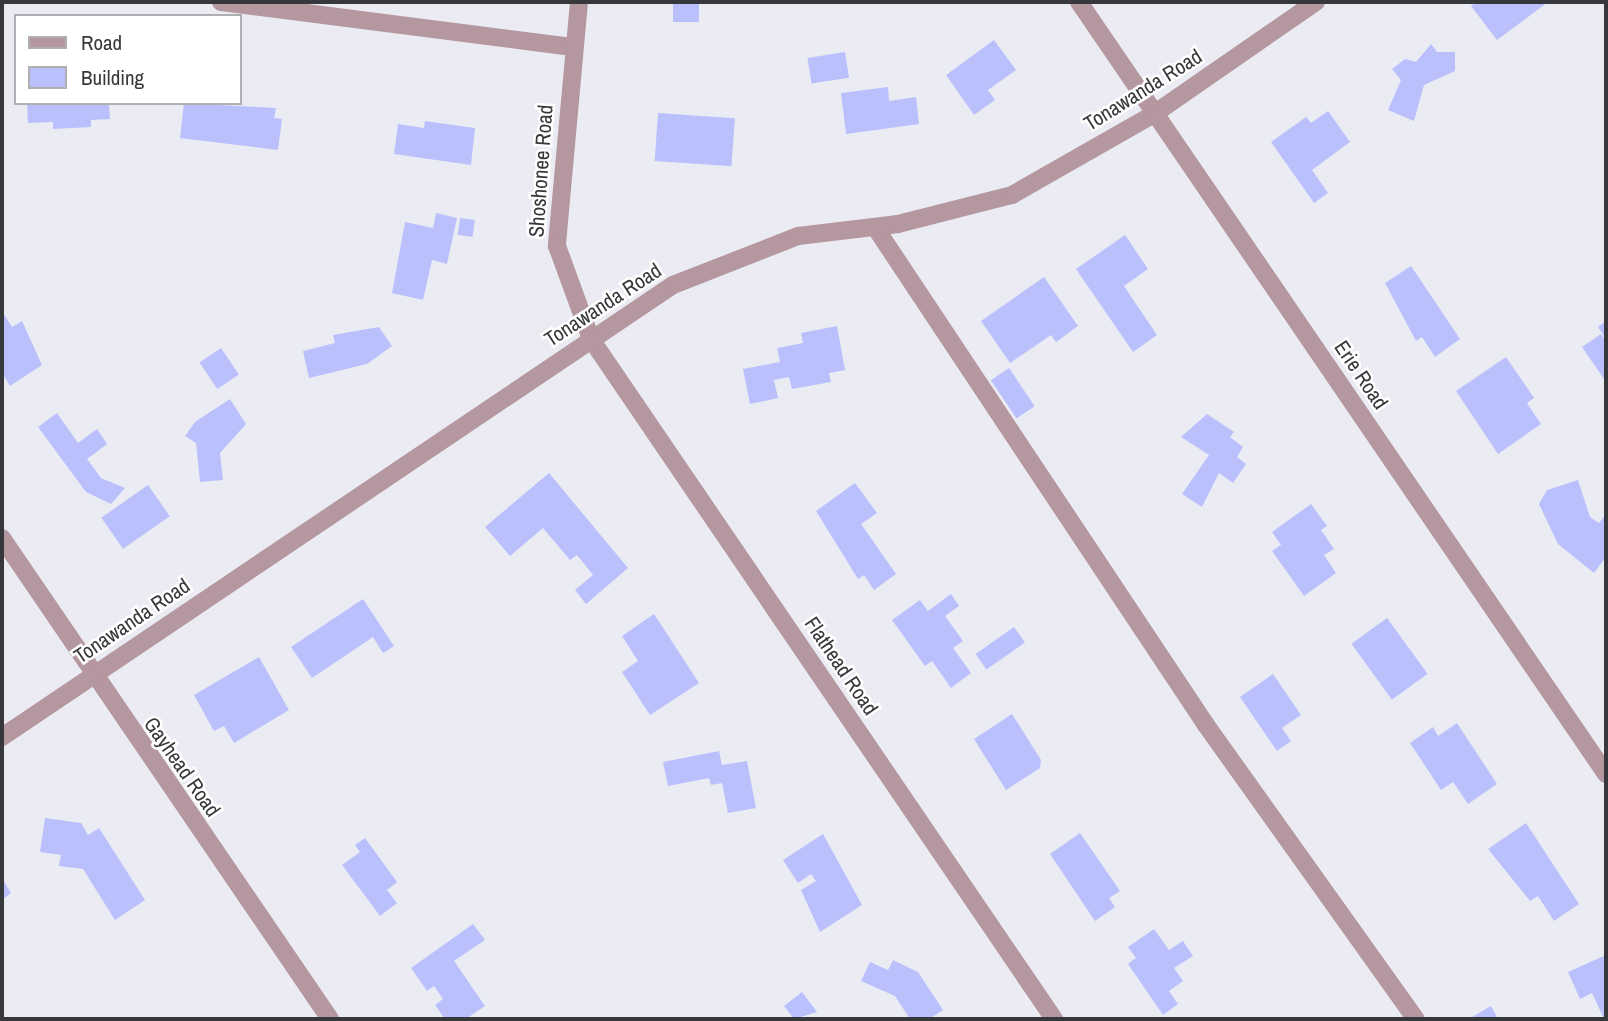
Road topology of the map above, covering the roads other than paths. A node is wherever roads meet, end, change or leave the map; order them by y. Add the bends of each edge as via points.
1 (221, 2) edge
2 (579, 2) edge
3 (1079, 2) edge
4 (1316, 2) edge
5 (572, 47) junction
6 (1154, 114) junction
7 (875, 227) junction
8 (591, 339) junction
9 (2, 538) edge
10 (91, 676) junction
11 (2, 737) edge
12 (1606, 774) edge
13 (330, 1019) edge
14 (1054, 1019) edge
15 (1416, 1019) edge

1 - 5 street
2 - 5 street, Shoshonee Road
3 - 6 street, Erie Road
4 - 6 street, Tonawanda Road
5 - 8 street, Shoshonee Road via 557,246
6 - 7 street, Tonawanda Road via 1012,195
6 - 12 street, Erie Road
7 - 8 street, Tonawanda Road via 798,236 673,285
7 - 15 street via 1206,725
8 - 10 street, Tonawanda Road
8 - 14 street, Flathead Road
9 - 10 street, Gayhead Road
10 - 11 street, Tonawanda Road
10 - 13 street, Gayhead Road

